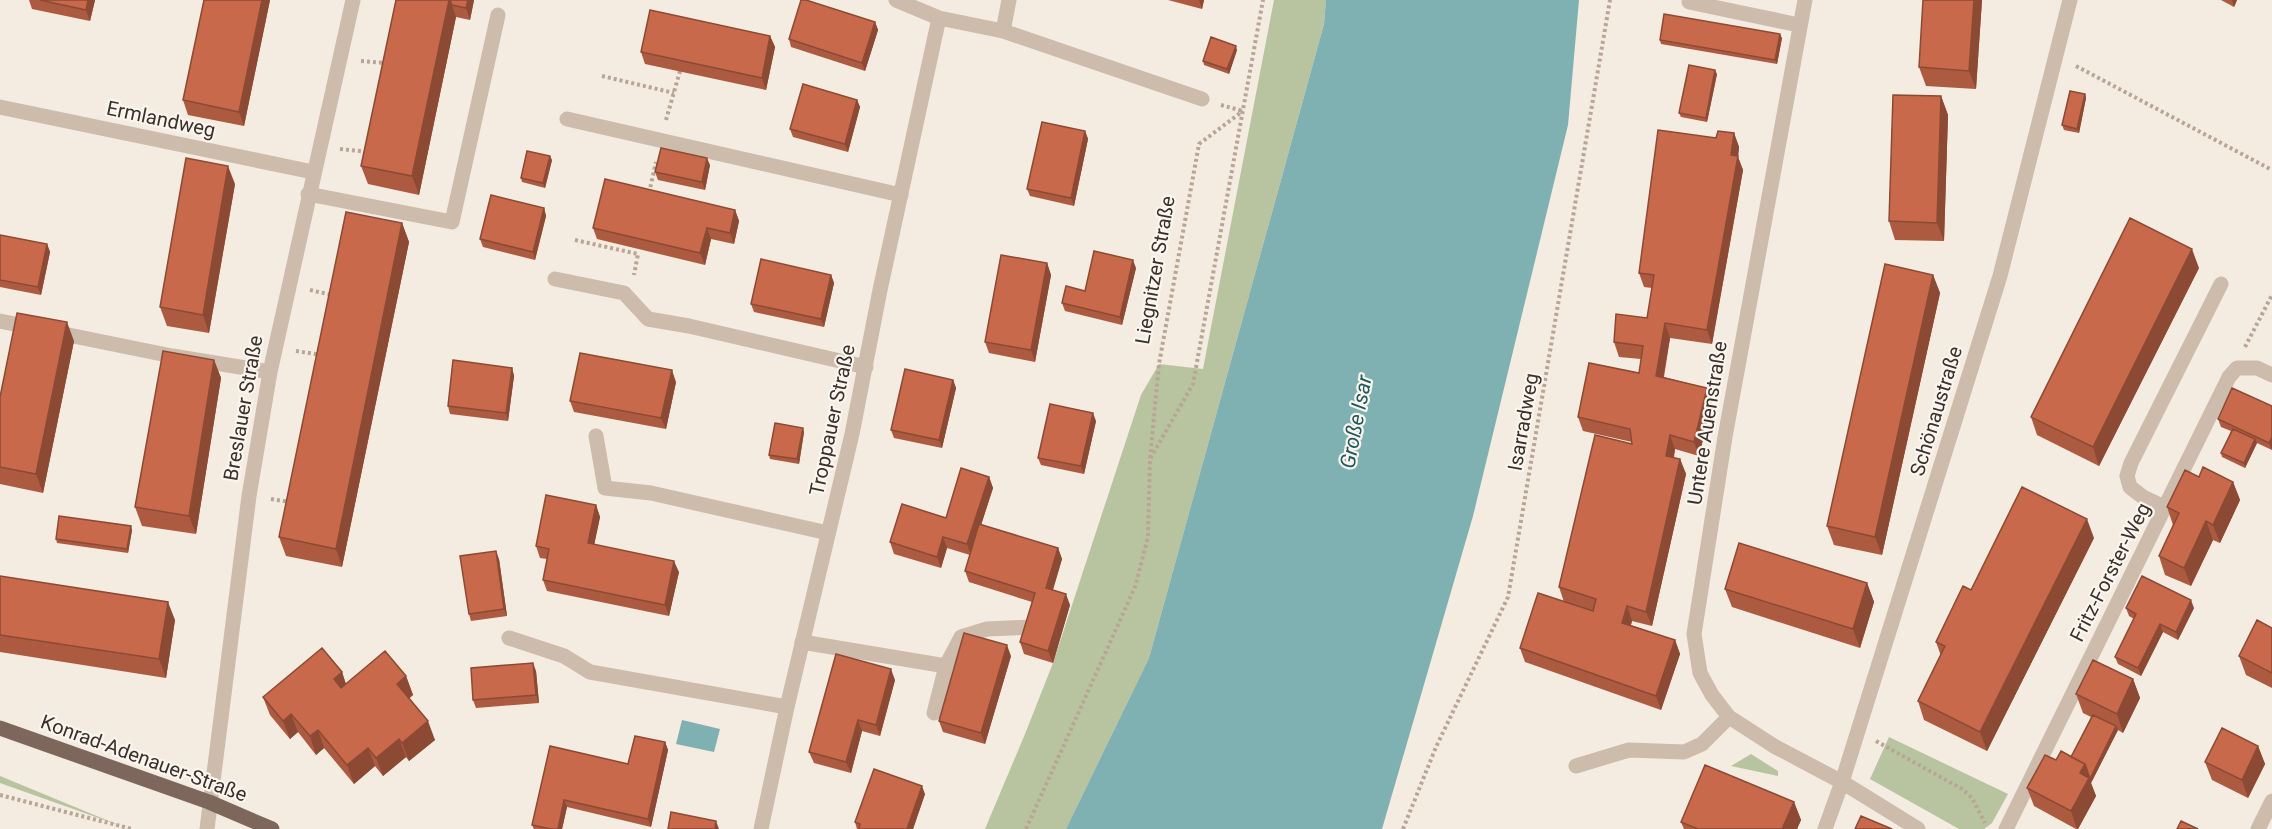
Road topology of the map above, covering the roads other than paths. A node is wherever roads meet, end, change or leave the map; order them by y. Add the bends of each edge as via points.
1 (353, 0) edge
2 (896, 0) edge
3 (1009, 0) edge
4 (1804, 0) edge
5 (2070, 0) edge
6 (1689, 2) dead end
7 (498, 15) dead end
8 (939, 18) junction
9 (1799, 25) junction
10 (1003, 31) junction
11 (1202, 99) dead end
12 (0, 107) edge
13 (567, 119) dead end
14 (313, 172) junction
15 (308, 194) junction
16 (901, 195) junction
17 (555, 279) dead end
18 (2221, 284) dead end
19 (0, 321) edge
20 (866, 367) junction
21 (270, 372) junction
22 (2272, 375) edge
23 (596, 436) dead end
24 (2166, 508) junction
25 (828, 533) junction
26 (1032, 627) edge
27 (509, 638) dead end
28 (802, 642) junction
29 (946, 666) junction
30 (787, 707) junction
31 (934, 713) dead end
32 (1728, 717) junction
33 (0, 728) edge
34 (1576, 766) dead end
35 (1842, 782) junction
36 (2272, 801) edge
37 (209, 802) junction
38 (207, 829) edge
39 (272, 829) edge
40 (761, 829) edge
41 (1825, 829) edge
42 (1918, 829) edge
43 (2006, 829) edge
44 (2258, 829) edge

1 - 14 street, Breslauer Straße
2 - 8 street
3 - 10 street
4 - 9 street, Untere Auenstraße
5 - 35 street, Schönaustraße via 2000,276
6 - 9 street
7 - 15 street via 452,222
8 - 10 street
8 - 16 street, Troppauer Straße
9 - 32 street, Untere Auenstraße via 1694,634 1700,673
10 - 11 street
12 - 14 street, Ermlandweg
13 - 16 street
14 - 15 street, Breslauer Straße
15 - 21 street, Breslauer Straße
16 - 20 street, Troppauer Straße
17 - 20 street via 624,293 648,320
18 - 24 street via 2127,476 2130,487
19 - 21 street
20 - 25 street, Troppauer Straße
21 - 37 street, Breslauer Straße via 249,496
22 - 24 street, Fritz-Forster-Weg via 2257,368 2237,368 2229,377
23 - 25 street via 605,488 651,493
24 - 43 street, Fritz-Forster-Weg
25 - 28 street, Troppauer Straße
26 - 29 street via 987,629 961,637
27 - 30 street via 564,656 590,672
28 - 29 street
28 - 30 street, Troppauer Straße
29 - 31 street
30 - 40 street, Troppauer Straße
32 - 34 street via 1702,744 1684,752 1629,750
32 - 35 street, Untere Auenstraße
33 - 37 main road, Konrad-Adenauer-Straße
35 - 41 street, Schönaustraße
35 - 42 street, Untere Auenstraße
36 - 44 street
37 - 38 street, Breslauer Straße
37 - 39 main road, Konrad-Adenauer-Straße

